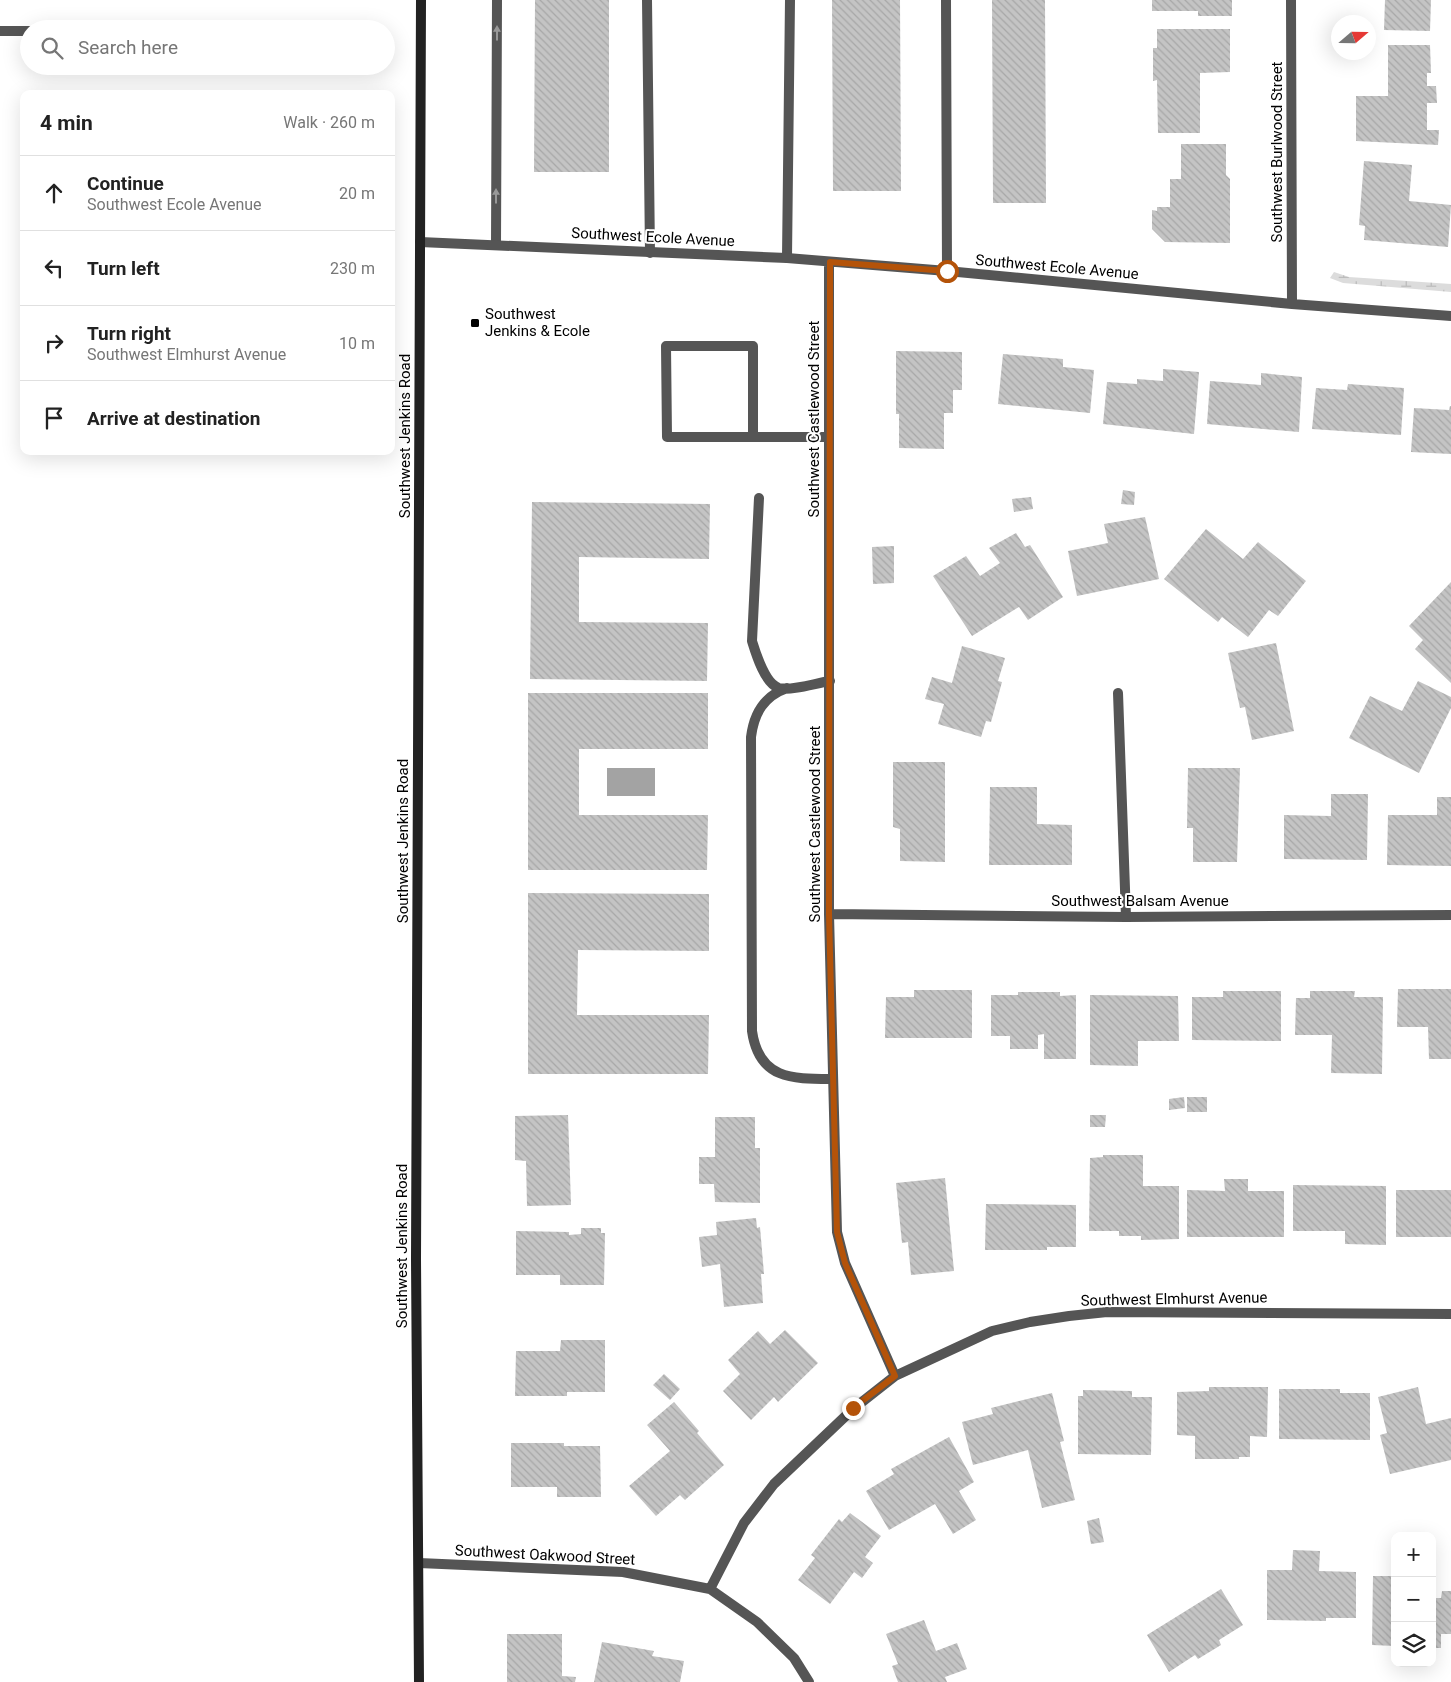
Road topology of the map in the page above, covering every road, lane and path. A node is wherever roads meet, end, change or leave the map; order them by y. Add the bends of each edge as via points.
1 (421, 0) edge
2 (498, 0) edge
3 (646, 0) edge
4 (790, 0) edge
5 (946, 0) edge
6 (1291, 0) edge
7 (0, 31) edge
8 (20, 31) edge
9 (420, 242) junction
10 (496, 244) junction
11 (650, 253) junction
12 (787, 258) junction
13 (830, 262) junction
14 (947, 271) junction
15 (1292, 304) junction
16 (1451, 316) edge
17 (753, 437) junction
18 (829, 437) junction
19 (760, 498) dead end
20 (830, 681) junction
21 (787, 688) junction
22 (1118, 693) dead end
23 (829, 914) junction
24 (1451, 915) edge
25 (1126, 916) junction
26 (834, 1079) junction
27 (1451, 1314) edge
28 (895, 1376) junction
29 (419, 1563) junction
30 (710, 1589) junction
31 (419, 1682) edge
32 (809, 1682) edge

1 - 9 main road, Southwest Jenkins Road
10 -> 2 street
3 - 11 street
4 - 12 street
5 - 14 street
6 - 15 street, Southwest Burlwood Street
7 - 8 street
9 - 10 street, Southwest Ecole Avenue
9 - 29 main road, Southwest Jenkins Road via 416,1260
10 - 11 street, Southwest Ecole Avenue
11 - 12 street, Southwest Ecole Avenue
12 - 13 street, Southwest Ecole Avenue
13 - 14 street, Southwest Ecole Avenue
13 - 18 street, Southwest Castlewood Street
14 - 15 street, Southwest Ecole Avenue
15 - 16 street, Southwest Ecole Avenue
17 - 17 street via 667,437 666,346 753,346
17 - 18 street
18 - 20 street, Southwest Castlewood Street
19 - 21 street via 752,642 767,679 777,688
20 - 21 street
20 - 23 street, Southwest Castlewood Street
21 - 26 street via 767,698 757,711 751,736 752,1031 754,1046 773,1070 805,1079
22 - 25 street
23 - 25 street, Southwest Balsam Avenue
23 - 26 street, Southwest Castlewood Street
24 - 25 street, Southwest Balsam Avenue
26 - 28 street, Southwest Castlewood Street via 837,1232 845,1263
27 - 28 street, Southwest Elmhurst Avenue via 1107,1312 1069,1316 992,1331
28 - 30 street, Southwest Elmhurst Avenue via 853,1408 774,1484 744,1523
29 - 30 street, Southwest Oakwood Street via 623,1572
29 - 31 main road, Southwest Jenkins Road
30 - 32 street, Southwest Oakwood Street via 757,1622 794,1658

